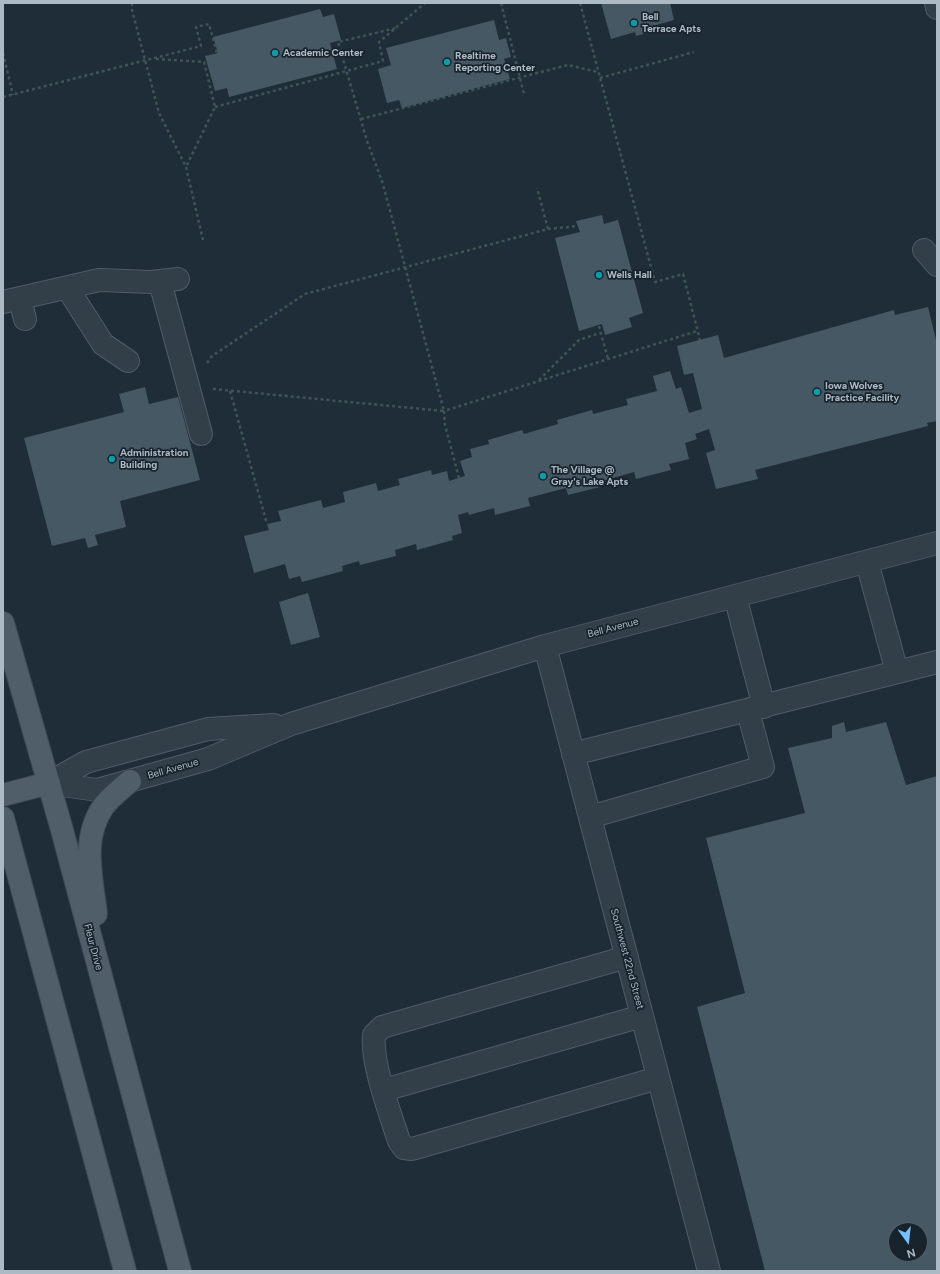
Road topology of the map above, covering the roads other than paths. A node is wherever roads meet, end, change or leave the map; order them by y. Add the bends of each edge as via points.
1 (936, 3) edge
2 (937, 8) edge
3 (68, 289) junction
4 (16, 307) edge
5 (128, 361) dead end
6 (201, 434) dead end
7 (937, 543) edge
8 (867, 562) junction
9 (735, 596) junction
10 (3, 623) edge
11 (545, 646) junction
12 (937, 662) edge
13 (897, 672) junction
14 (756, 709) junction
15 (291, 724) junction
16 (573, 754) junction
17 (130, 780) junction
18 (49, 783) junction
19 (3, 795) edge
20 (3, 818) edge
21 (590, 818) junction
22 (627, 957) junction
23 (106, 995) junction
24 (642, 1016) junction
25 (658, 1078) junction
26 (384, 1090) junction
27 (125, 1271) edge
28 (180, 1271) edge
29 (709, 1271) edge

1 - 2 street
3 - 4 street
3 - 5 street via 103,344
3 - 6 street via 99,280 169,281 188,386
7 - 8 street, Bell Avenue
8 - 9 street, Bell Avenue
8 - 13 street
9 - 11 street, Bell Avenue
9 - 14 street
10 - 18 main road, Fleur Drive
11 - 15 street, Bell Avenue
11 - 16 street, Southwest 22nd Street
12 - 13 street
13 - 14 street
14 - 16 street
14 - 21 street via 763,767
15 - 17 street, Bell Avenue via 208,759
15 - 18 street, Bell Avenue via 208,730 86,762
16 - 21 street, Southwest 22nd Street
17 - 18 street, Bell Avenue via 97,790
17 - 23 main road via 104,806 92,830 89,849
18 - 19 main road, Bell Avenue
18 - 23 main road, Fleur Drive
20 - 27 main road
21 - 22 street, Southwest 22nd Street
22 - 24 street, Southwest 22nd Street
22 - 26 street via 382,1027 374,1035 373,1044
23 - 28 main road, Fleur Drive
24 - 25 street, Southwest 22nd Street
24 - 26 street
25 - 26 street via 412,1149 404,1148 399,1141
25 - 29 street, Southwest 22nd Street

